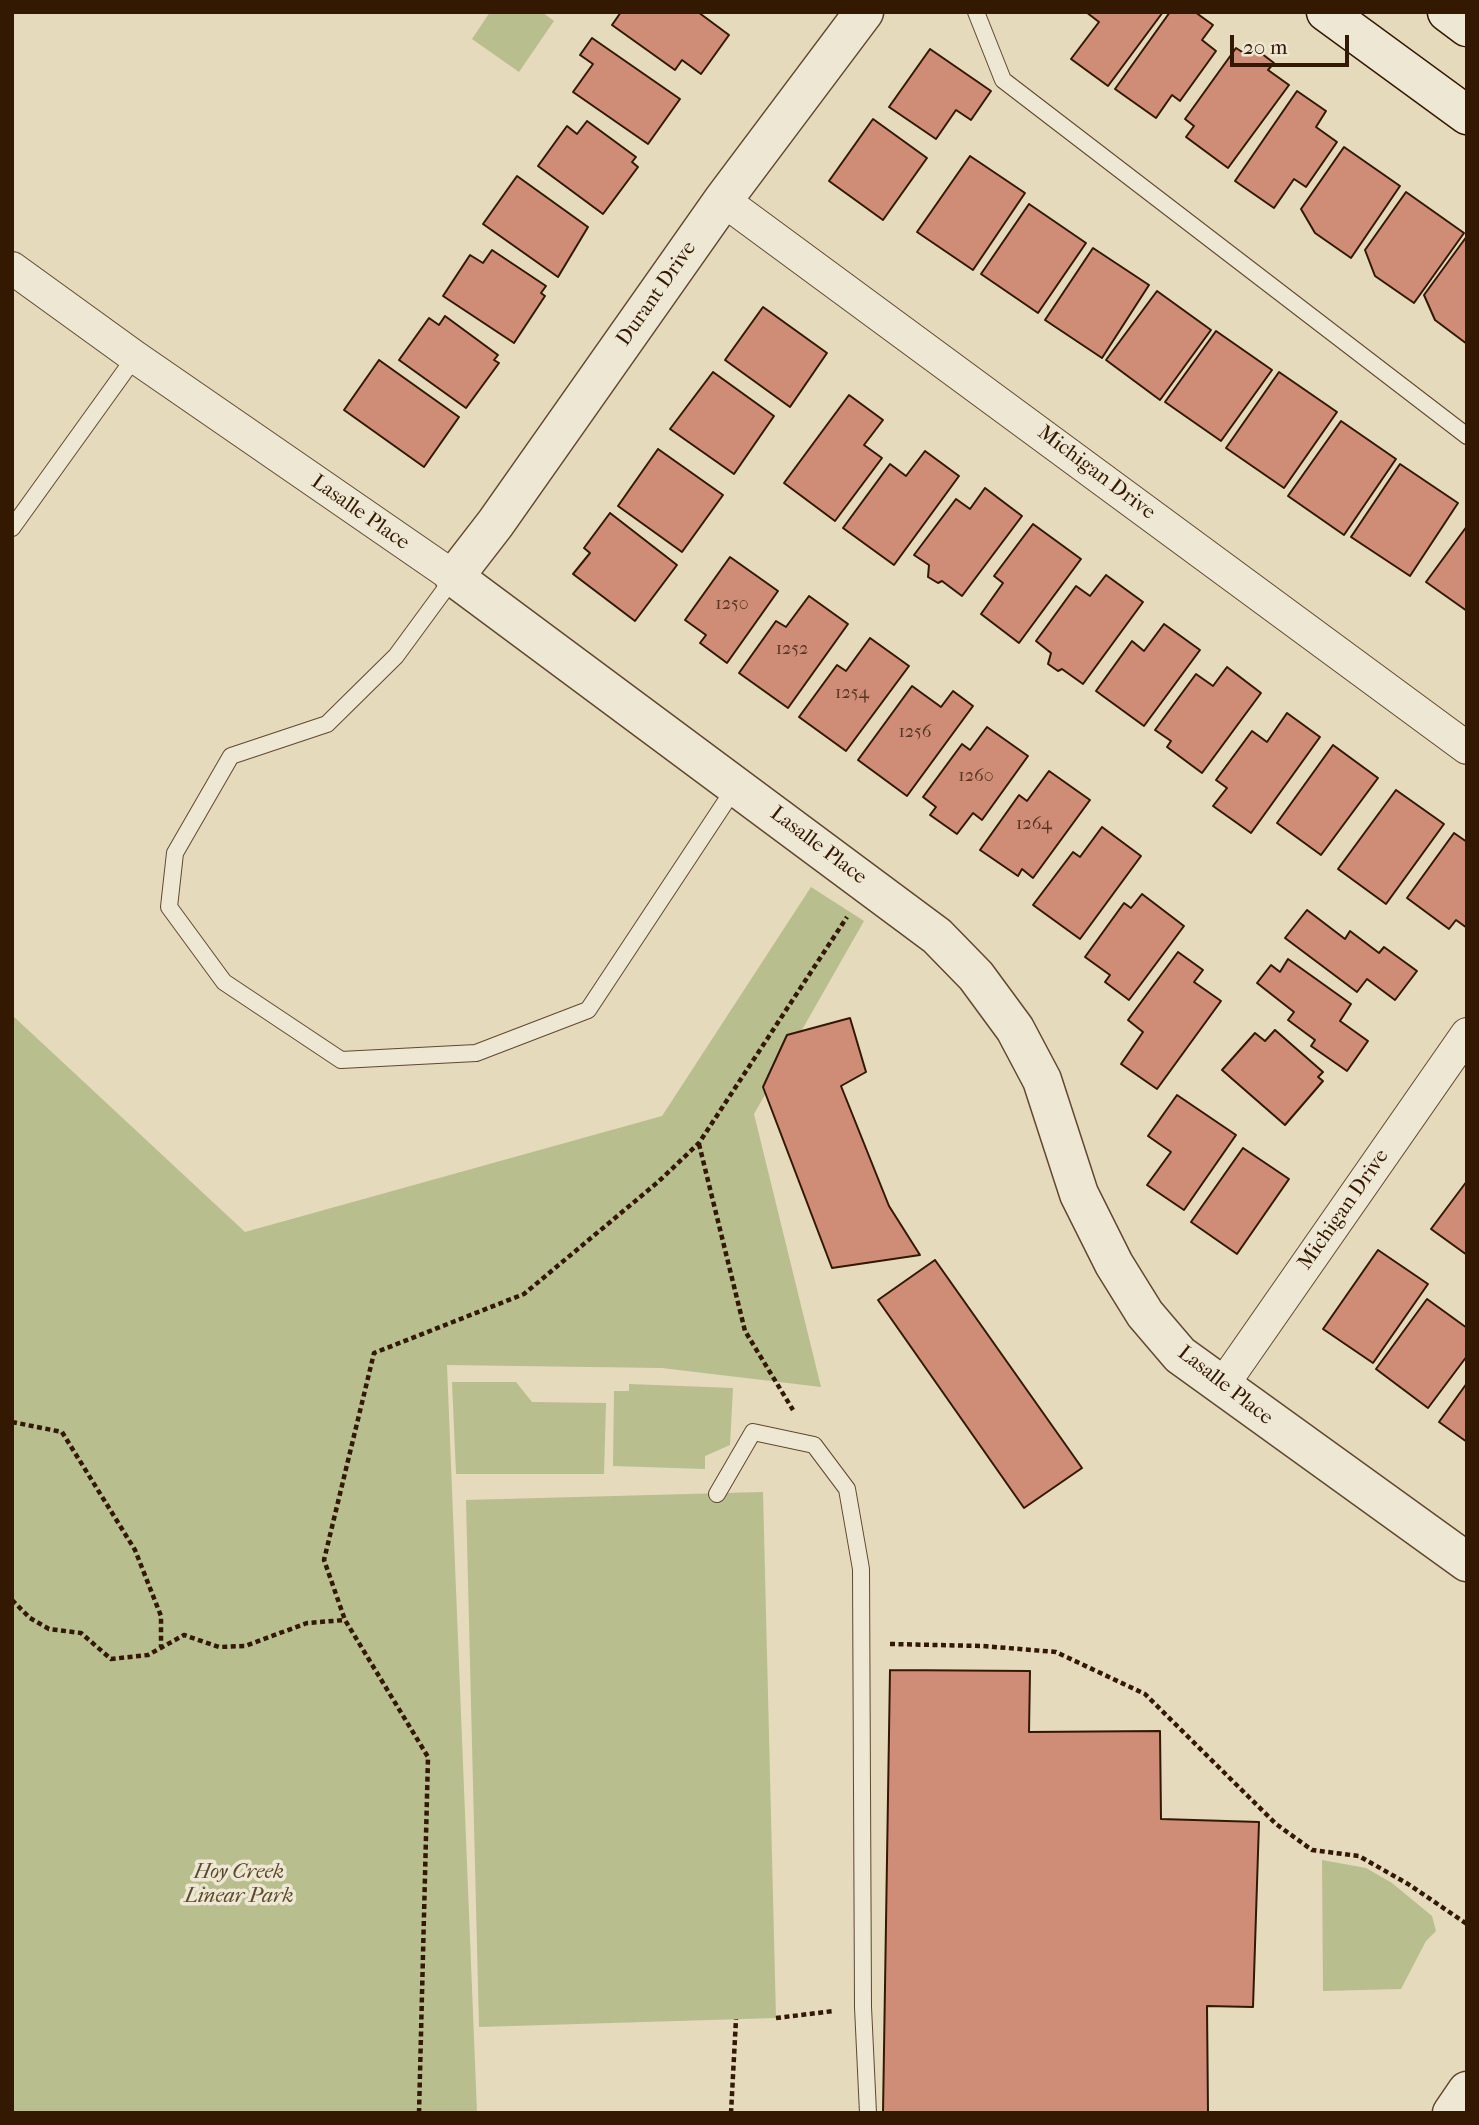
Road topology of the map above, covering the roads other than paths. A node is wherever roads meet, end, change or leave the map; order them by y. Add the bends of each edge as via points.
1 (864, 12) edge
2 (976, 12) edge
3 (1326, 12) edge
4 (1447, 12) edge
5 (1467, 27) edge
6 (1467, 115) edge
7 (723, 200) junction
8 (12, 268) edge
9 (135, 357) junction
10 (1467, 436) edge
11 (12, 528) edge
12 (454, 577) junction
13 (1467, 748) edge
14 (737, 785) junction
15 (1467, 1034) edge
16 (1222, 1386) junction
17 (717, 1494) dead end
18 (1466, 1559) edge
19 (869, 2113) edge

1 - 7 street, Durant Drive
2 - 10 lane via 1003,80
3 - 6 street
4 - 5 street
7 - 12 street, Durant Drive
7 - 13 street, Michigan Drive
8 - 9 street, Lasalle Place
9 - 11 lane
9 - 12 street, Lasalle Place
12 - 14 street, Lasalle Place
12 - 14 lane via 396,656 327,724 231,755 181,842 175,853 169,907 224,982 341,1060 476,1053 588,1010
14 - 16 street, Lasalle Place via 937,936 976,976 1015,1029 1042,1080 1079,1194 1114,1264 1145,1314 1180,1355
15 - 16 street, Michigan Drive
16 - 18 street, Lasalle Place
17 - 19 lane via 753,1432 814,1445 847,1489 861,1569 863,2007

